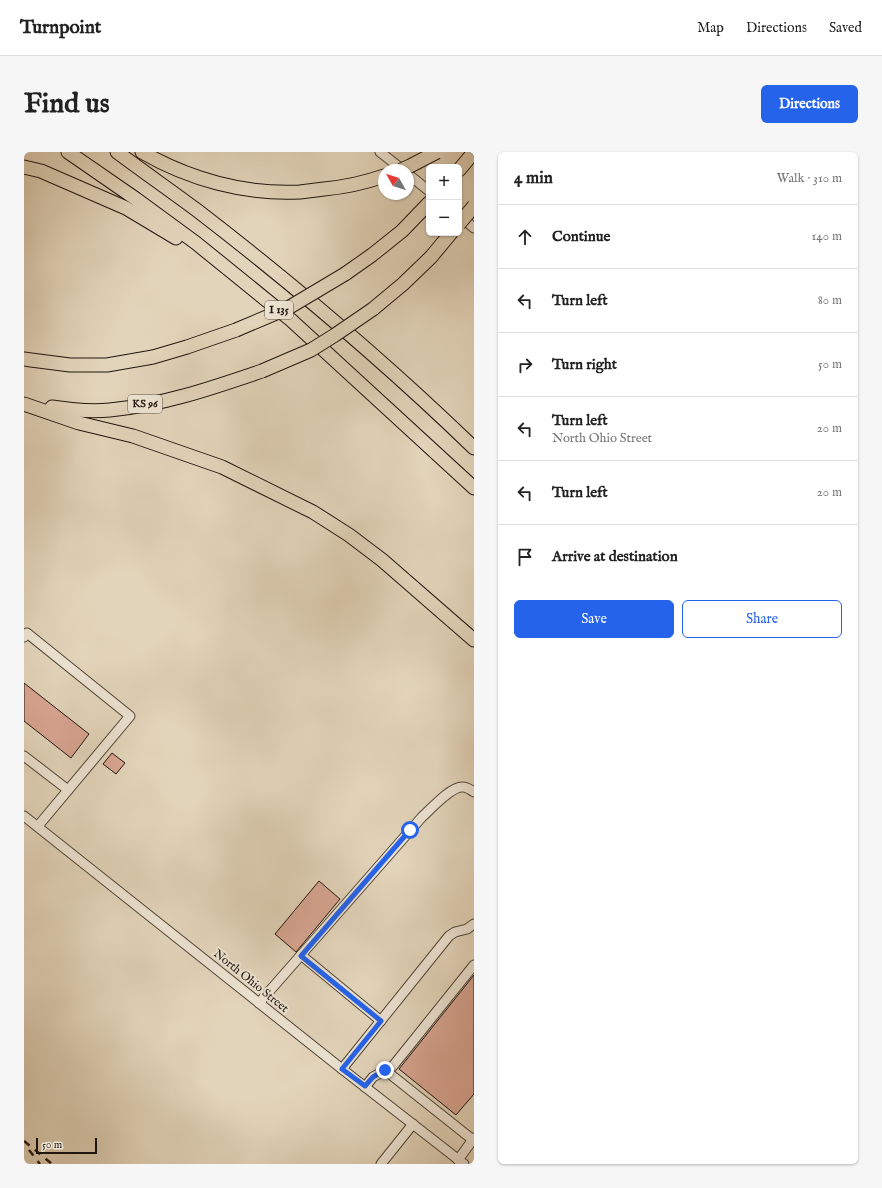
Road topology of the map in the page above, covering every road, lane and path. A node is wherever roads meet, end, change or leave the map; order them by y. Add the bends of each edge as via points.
1 (68, 152) edge
2 (117, 152) edge
3 (142, 152) edge
4 (380, 152) edge
5 (436, 152) edge
6 (473, 153) edge
7 (395, 164) edge
8 (414, 164) edge
9 (462, 166) edge
10 (24, 167) edge
11 (378, 178) edge
12 (414, 179) edge
13 (426, 189) edge
14 (426, 206) edge
15 (474, 206) edge
16 (462, 218) edge
17 (462, 220) edge
18 (474, 228) edge
19 (448, 236) edge
20 (247, 284) junction
21 (24, 359) edge
22 (24, 404) edge
23 (445, 420) junction
24 (474, 442) edge
25 (474, 448) edge
26 (474, 488) edge
27 (24, 637) edge
28 (474, 640) edge
29 (24, 756) edge
30 (68, 790) junction
31 (474, 792) edge
32 (24, 816) edge
33 (38, 826) junction
34 (474, 924) edge
35 (301, 956) junction
36 (474, 965) edge
37 (260, 1003) junction
38 (381, 1021) junction
39 (342, 1069) junction
40 (385, 1070) junction
41 (365, 1086) junction
42 (413, 1124) junction
43 (473, 1139) edge
44 (461, 1162) edge
45 (381, 1164) edge

1 - 20 highway, I 135 via 196,243
2 - 23 highway, I 135 via 286,281
3 - 11 highway via 189,174 230,186 265,191 300,192 350,186
4 - 7 street
5 - 8 highway, bridge
6 - 9 highway
10 - 20 highway via 41,171 126,208
12 - 13 street
14 - 21 highway, bridge via 402,230 345,274 288,308 236,330 153,357 106,365 70,365
15 - 17 highway, bridge
16 - 18 street
19 - 22 highway, KS 96, bridge via 431,257 373,309 311,350 262,371 169,400 109,410 70,410
20 - 26 highway, I 135 via 291,320
22 - 28 highway via 133,436 222,467 313,512 382,560
23 - 24 highway
23 - 25 highway, I 135
27 - 30 street via 27,633 130,716
29 - 30 street
30 - 33 street
31 - 35 street via 462,786 452,790 422,817
32 - 33 street, North Ohio Street
33 - 37 street, North Ohio Street
34 - 38 street via 449,936
35 - 37 street
35 - 38 street
36 - 40 street via 393,1066
37 - 39 street, North Ohio Street
38 - 39 street
39 - 41 street, North Ohio Street
40 - 41 street via 373,1077
40 - 43 street
41 - 42 street, North Ohio Street
42 - 44 street, North Ohio Street
42 - 45 street
43 - 44 street

